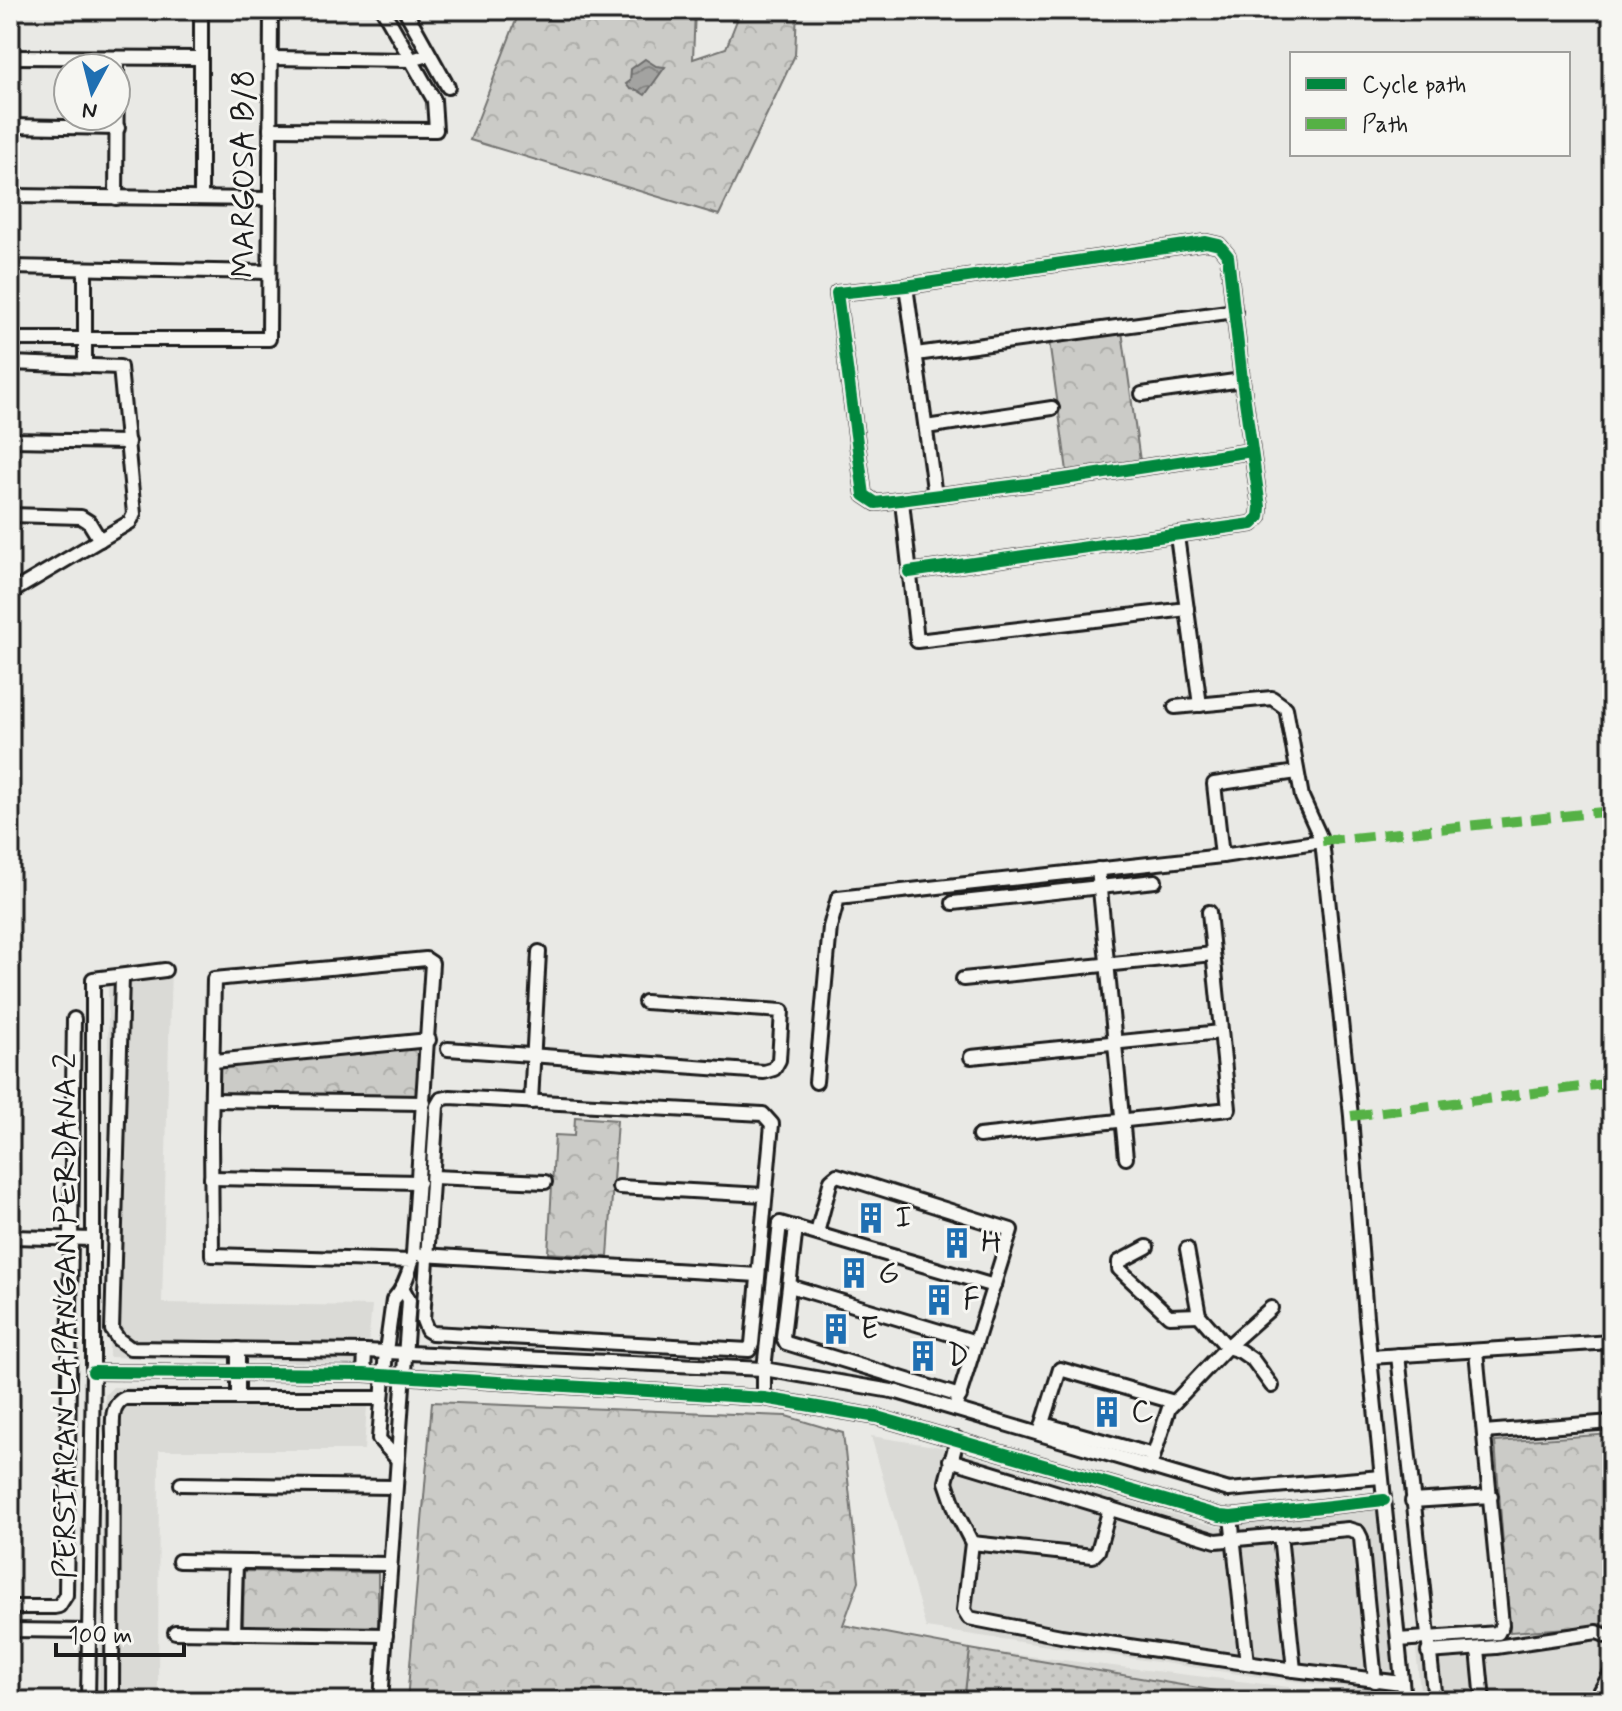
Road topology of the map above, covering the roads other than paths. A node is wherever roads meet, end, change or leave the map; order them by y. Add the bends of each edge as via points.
1 (201, 10) edge
2 (271, 10) edge
3 (383, 10) edge
4 (405, 10) edge
5 (429, 55) junction
6 (10, 57) edge
7 (52, 58) edge
8 (201, 58) junction
9 (271, 58) junction
10 (132, 59) edge
11 (411, 60) junction
12 (448, 87) dead end
13 (10, 126) edge
14 (52, 127) edge
15 (270, 129) junction
16 (118, 132) edge
17 (10, 196) edge
18 (201, 197) junction
19 (116, 198) junction
20 (270, 199) junction
21 (10, 267) edge
22 (85, 269) junction
23 (269, 272) junction
24 (906, 286) junction
25 (1235, 311) junction
26 (10, 339) edge
27 (85, 339) junction
28 (916, 354) junction
29 (10, 363) edge
30 (85, 365) junction
31 (1242, 380) junction
32 (1142, 394) dead end
33 (1052, 408) dead end
34 (926, 427) junction
35 (10, 440) edge
36 (128, 442) junction
37 (1252, 451) junction
38 (935, 496) junction
39 (902, 501) junction
40 (10, 515) edge
41 (1177, 536) junction
42 (100, 540) junction
43 (909, 572) junction
44 (10, 593) edge
45 (1187, 609) junction
46 (1200, 705) junction
47 (1175, 707) dead end
48 (1297, 772) junction
49 (1322, 841) junction
50 (1222, 856) junction
51 (1098, 869) junction
52 (1155, 881) dead end
53 (1100, 887) junction
54 (953, 903) dead end
55 (1209, 912) dead end
56 (539, 952) dead end
57 (1213, 954) junction
58 (1107, 963) junction
59 (165, 970) dead end
60 (122, 977) junction
61 (963, 979) dead end
62 (645, 1002) dead end
63 (74, 1019) dead end
64 (1221, 1032) junction
65 (429, 1040) junction
66 (1115, 1043) junction
67 (448, 1049) dead end
68 (533, 1054) junction
69 (971, 1057) dead end
70 (214, 1061) junction
71 (816, 1082) dead end
72 (93, 1086) junction
73 (118, 1086) junction
74 (212, 1100) junction
75 (531, 1102) junction
76 (424, 1103) junction
77 (1122, 1121) junction
78 (979, 1136) dead end
79 (1126, 1158) dead end
80 (433, 1177) junction
81 (211, 1178) junction
82 (419, 1182) junction
83 (545, 1182) dead end
84 (619, 1187) dead end
85 (764, 1195) junction
86 (93, 1199) junction
87 (116, 1199) junction
88 (796, 1227) junction
89 (817, 1233) junction
90 (10, 1237) edge
91 (71, 1239) junction
92 (93, 1239) junction
93 (1147, 1247) dead end
94 (1187, 1249) dead end
95 (428, 1255) junction
96 (412, 1257) junction
97 (758, 1275) junction
98 (790, 1286) junction
99 (994, 1286) junction
100 (403, 1289) junction
101 (1271, 1308) dead end
102 (1199, 1315) junction
103 (976, 1342) junction
104 (1612, 1342) edge
105 (1227, 1347) junction
106 (238, 1349) junction
107 (365, 1351) junction
108 (386, 1351) junction
109 (1476, 1351) junction
110 (403, 1352) junction
111 (1398, 1355) junction
112 (1370, 1357) junction
113 (764, 1369) junction
114 (93, 1372) junction
115 (237, 1372) junction
116 (364, 1374) junction
117 (384, 1375) junction
118 (402, 1376) junction
119 (1272, 1386) dead end
120 (238, 1396) junction
121 (960, 1396) junction
122 (382, 1398) junction
123 (764, 1398) junction
124 (1174, 1402) junction
125 (955, 1409) junction
126 (1612, 1422) edge
127 (1042, 1428) junction
128 (1484, 1432) junction
129 (957, 1439) junction
130 (397, 1459) junction
131 (950, 1460) junction
132 (1152, 1461) junction
133 (1381, 1477) junction
134 (181, 1484) dead end
135 (394, 1487) junction
136 (1491, 1496) junction
137 (1384, 1500) junction
138 (1412, 1501) junction
139 (1110, 1508) junction
140 (1231, 1517) junction
141 (1280, 1535) junction
142 (1233, 1539) junction
143 (972, 1543) junction
144 (179, 1561) dead end
145 (236, 1562) junction
146 (390, 1564) junction
147 (10, 1607) edge
148 (10, 1630) edge
149 (89, 1631) junction
150 (175, 1632) dead end
151 (234, 1633) junction
152 (386, 1635) junction
153 (1612, 1638) edge
154 (1398, 1640) junction
155 (1427, 1646) junction
156 (1478, 1649) junction
157 (1247, 1663) junction
158 (1294, 1670) junction
159 (1612, 1671) edge
160 (1375, 1681) junction
161 (1402, 1683) junction
162 (88, 1701) edge
163 (112, 1701) edge
164 (381, 1701) edge
165 (1404, 1701) edge
166 (1435, 1701) edge
167 (1483, 1701) edge
168 (1595, 1701) edge

1 - 8 street
2 - 9 street, MARGOSA B/8
3 - 11 street
4 - 5 street
5 - 11 street
5 - 12 street
6 - 7 street
8 - 10 street
8 - 18 street
9 - 11 street
9 - 15 street, MARGOSA B/8
11 - 15 street via 434,100 436,130
13 - 14 street
15 - 20 street, MARGOSA B/8
16 - 19 street
17 - 19 street
18 - 19 street
18 - 20 street
20 - 23 street, MARGOSA B/8
21 - 22 street
22 - 23 street
22 - 27 street
23 - 27 street, MARGOSA B/8 via 269,339
24 - 25 street via 1206,242 1219,245 1228,256
24 - 28 street
24 - 39 street via 837,293 864,495 876,503
25 - 28 street
25 - 31 street
26 - 27 street
27 - 30 street
28 - 34 street
29 - 30 street
30 - 36 street via 122,370
31 - 32 street
31 - 37 street
33 - 34 street
34 - 38 street
35 - 36 street
36 - 42 street via 133,520
37 - 38 street
37 - 41 street via 1259,517 1252,524
38 - 39 street
39 - 43 street
40 - 42 street via 81,517
41 - 43 street
41 - 45 street
42 - 44 street
43 - 45 street via 917,641
45 - 46 street
46 - 47 street
46 - 48 street via 1272,698 1286,708
48 - 49 street
48 - 50 street via 1214,784
49 - 50 street
49 - 112 street
50 - 51 street
51 - 53 street
51 - 71 street via 838,898 830,927
52 - 53 street
53 - 54 street
53 - 58 street
55 - 57 street
56 - 68 street
57 - 58 street
57 - 64 street
58 - 61 street
58 - 66 street
59 - 60 street
60 - 72 street, PERSIARAN LAPANGAN PERDANA 2 via 93,979
60 - 73 street
62 - 68 street via 782,1011 779,1060 764,1072
63 - 91 street
64 - 66 street
64 - 77 street via 1229,1109
65 - 70 street
65 - 70 street via 433,966 428,960 214,979
65 - 76 street
66 - 69 street
66 - 77 street
67 - 68 street
68 - 75 street
70 - 74 street
72 - 73 street
72 - 86 street, PERSIARAN LAPANGAN PERDANA 2
73 - 87 street
74 - 76 street
74 - 81 street
75 - 80 street via 441,1099
75 - 85 street via 763,1114 772,1124
76 - 82 street
77 - 78 street
77 - 79 street
80 - 83 street
80 - 95 street
81 - 82 street
81 - 96 street via 212,1255
82 - 96 street
84 - 85 street
85 - 97 street
86 - 87 street
86 - 92 street, PERSIARAN LAPANGAN PERDANA 2
87 - 106 street via 112,1330 118,1339 130,1348
88 - 89 street
88 - 98 street
88 - 113 street via 780,1223
89 - 99 street
89 - 99 street via 832,1178 853,1180 1009,1229
90 - 91 street
91 - 92 street
91 - 147 street via 66,1595 59,1606
92 - 114 street, PERSIARAN LAPANGAN PERDANA 2
93 - 102 street via 1119,1262 1119,1269 1169,1316
94 - 102 street
95 - 96 street
95 - 97 street
95 - 97 street via 423,1320 432,1333 749,1350
96 - 100 street
98 - 103 street
98 - 121 street via 786,1343
99 - 103 street
100 - 108 street via 393,1300
100 - 110 street via 409,1300
101 - 105 street
102 - 105 street
103 - 121 street
104 - 109 street
105 - 119 street via 1253,1360
105 - 124 street
106 - 107 street
106 - 115 street
107 - 108 street
107 - 116 street
108 - 110 street
108 - 117 street
109 - 111 street
109 - 128 street
110 - 113 street
110 - 118 street
111 - 112 street
111 - 138 street
112 - 133 street
113 - 123 street
113 - 125 street via 897,1392
114 - 115 street
114 - 149 street, PERSIARAN LAPANGAN PERDANA 2
115 - 116 street
115 - 120 street
116 - 117 street
117 - 118 street
117 - 122 street
118 - 123 street
118 - 130 street
120 - 122 street
120 - 163 street via 125,1398 114,1409
121 - 125 street
122 - 130 street via 379,1439
123 - 129 street via 877,1417
124 - 127 street via 1060,1369
124 - 132 street
125 - 127 street
126 - 128 street
127 - 132 street
128 - 136 street
129 - 131 street
129 - 140 street
130 - 135 street
131 - 139 street
131 - 143 street via 947,1486
132 - 133 street via 1229,1490
133 - 137 street
134 - 135 street
135 - 146 street
136 - 138 street
136 - 155 street via 1501,1630
137 - 140 street
137 - 154 street
138 - 155 street
139 - 142 street via 1216,1541
139 - 143 street via 1093,1556
140 - 142 street
141 - 142 street
141 - 158 street
141 - 160 street via 1358,1532
142 - 157 street
143 - 157 street via 964,1610 975,1621
144 - 145 street
145 - 146 street
145 - 151 street
146 - 152 street
148 - 149 street
149 - 162 street, PERSIARAN LAPANGAN PERDANA 2
150 - 151 street
151 - 152 street
152 - 164 street
153 - 156 street via 1597,1632
154 - 155 street
154 - 161 street
155 - 156 street
155 - 166 street
156 - 167 street
157 - 158 street
158 - 160 street
159 - 168 street
160 - 161 street
161 - 165 street

